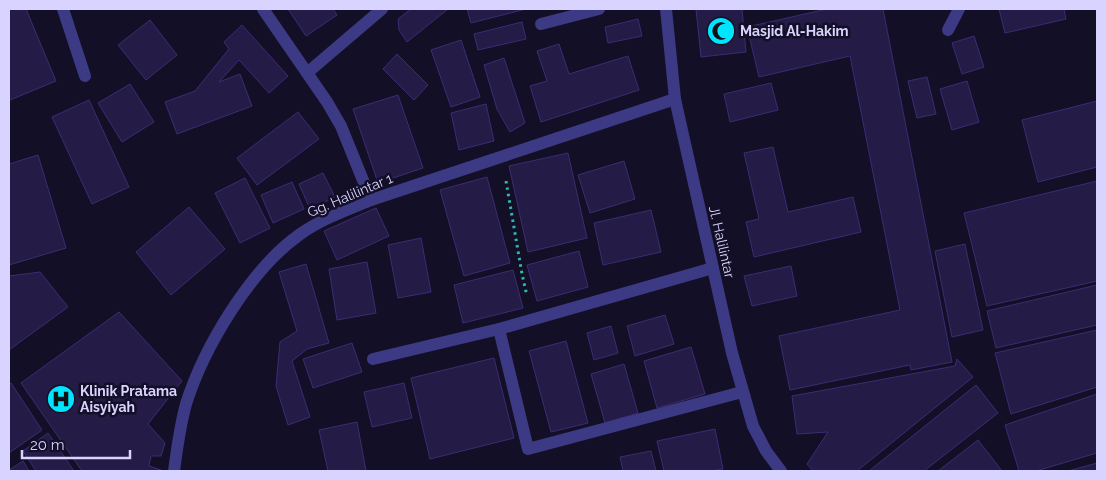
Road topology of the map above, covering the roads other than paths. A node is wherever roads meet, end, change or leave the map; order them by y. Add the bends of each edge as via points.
1 (62, 9) edge
2 (262, 9) edge
3 (382, 9) edge
4 (599, 9) edge
5 (666, 9) edge
6 (959, 9) edge
7 (541, 24) dead end
8 (948, 30) dead end
9 (307, 73) junction
10 (85, 76) dead end
11 (675, 99) junction
12 (371, 200) junction
13 (713, 268) junction
14 (499, 328) junction
15 (373, 359) dead end
16 (742, 392) junction
17 (174, 471) edge
18 (781, 471) edge

1 - 10 street
2 - 9 street
3 - 9 street
4 - 7 street
5 - 11 street, Jl. Halilintar
6 - 8 street
9 - 12 street via 341,126
11 - 12 street, Gg. Halilintar 1
11 - 13 street, Jl. Halilintar
12 - 17 street, Gg. Halilintar 1 via 323,220 299,235 280,251 236,303 194,382 178,439
13 - 14 street
13 - 16 street, Jl. Halilintar
14 - 15 street
14 - 16 street via 528,449
16 - 18 street, Jl. Halilintar via 753,426

